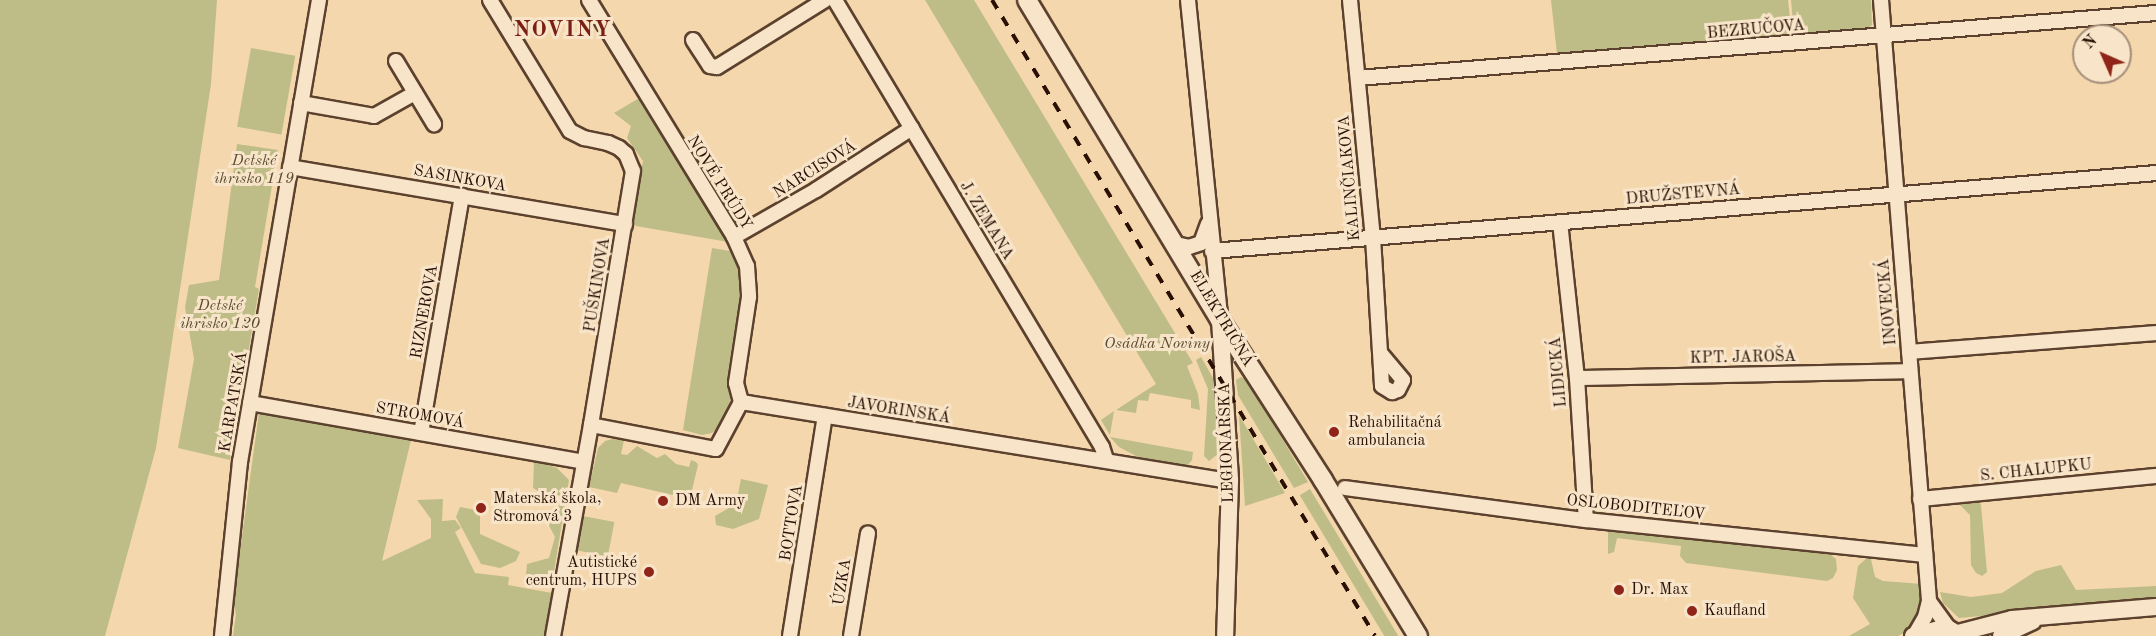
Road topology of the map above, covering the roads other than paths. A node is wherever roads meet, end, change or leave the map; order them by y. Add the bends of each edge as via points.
1 (319, 0) edge
2 (490, 0) edge
3 (589, 0) edge
4 (825, 0) edge
5 (835, 0) edge
6 (1027, 0) edge
7 (1188, 0) edge
8 (1350, 0) edge
9 (1881, 0) edge
10 (2156, 13) edge
11 (1883, 36) junction
12 (693, 40) dead end
13 (396, 61) dead end
14 (1358, 78) junction
15 (415, 93) junction
16 (301, 103) junction
17 (434, 124) dead end
18 (912, 128) junction
19 (290, 166) junction
20 (2156, 173) edge
21 (1896, 195) junction
22 (462, 196) junction
23 (1209, 219) junction
24 (1560, 222) junction
25 (625, 224) junction
26 (734, 237) junction
27 (1372, 238) junction
28 (1176, 244) junction
29 (1212, 250) junction
30 (1220, 320) junction
31 (2156, 333) edge
32 (1908, 352) junction
33 (1381, 354) dead end
34 (1910, 371) junction
35 (1577, 378) junction
36 (1260, 383) junction
37 (1226, 399) junction
38 (741, 402) junction
39 (250, 403) junction
40 (825, 416) junction
41 (591, 425) junction
42 (421, 433) junction
43 (1106, 459) junction
44 (584, 462) junction
45 (2156, 476) edge
46 (1230, 481) junction
47 (1345, 488) dead end
48 (1920, 499) junction
49 (1586, 520) junction
50 (867, 533) dead end
51 (1925, 555) junction
52 (1929, 601) junction
53 (2156, 607) edge
54 (2041, 618) junction
55 (1956, 633) edge
56 (222, 636) edge
57 (553, 636) edge
58 (790, 636) edge
59 (851, 636) edge
60 (1225, 636) edge
61 (1418, 636) edge
62 (1914, 636) edge
63 (2001, 636) edge

1 - 16 street, KARPATSKÁ
2 - 25 street, PUŠKINOVA via 570,131 619,148 632,163
3 - 26 street, NOVÉ PRÚDY
4 - 12 street via 717,67 710,66
5 - 18 street, J. ZEMANA
6 - 28 main road, ELEKTRIČNÁ
7 - 23 street, LEGIONÁRSKA
8 - 14 street, KALINČIAKOVA
9 - 11 street, INOVECKÁ
10 - 11 street, BEZRUČOVA
11 - 14 street, BEZRUČOVA
11 - 21 street, INOVECKÁ
13 - 15 street
14 - 27 street, KALINČIAKOVA
15 - 16 street via 374,116
15 - 17 street
16 - 19 street, KARPATSKÁ
18 - 26 street, NARCISOVÁ
18 - 43 street, J. ZEMANA
19 - 22 street, SASINKOVA
19 - 39 street, KARPATSKÁ
20 - 21 street, DRUŽSTEVNÁ
21 - 24 street, DRUŽSTEVNÁ
21 - 32 street, INOVECKÁ
22 - 25 street, SASINKOVA
22 - 42 street, RIZNEROVA
23 - 28 street via 1201,243 1189,247
23 - 29 street, LEGIONÁRSKA
24 - 27 street, DRUŽSTEVNÁ
24 - 35 street, LIDICKÁ
25 - 41 street, PUŠKINOVA
26 - 38 street, NOVÉ PRÚDY via 750,281 736,383
27 - 29 street, DRUŽSTEVNÁ
27 - 33 street, KALINČIAKOVA
28 - 30 main road, ELEKTRIČNÁ
29 - 30 street, LEGIONÁRSKA
30 - 36 main road, ELEKTRIČNÁ
30 - 37 street, LEGIONÁRSKA
31 - 32 street
32 - 34 street, INOVECKÁ
34 - 35 street, KPT. JAROŠA
34 - 48 street, INOVECKÁ
35 - 49 street, LIDICKÁ
36 - 37 street via 1246,374 1233,372
36 - 61 main road, ELEKTRIČNÁ
37 - 46 street, LEGIONÁRSKA
38 - 40 street, JAVORINSKÁ
38 - 41 street via 716,449
39 - 42 street, STROMOVÁ
39 - 56 street, KARPATSKÁ
40 - 43 street, JAVORINSKÁ
40 - 58 street, BOTTOVA
41 - 44 street, PUŠKINOVA
42 - 44 street, STROMOVÁ
43 - 46 street, JAVORINSKÁ
44 - 57 street, PUŠKINOVA
45 - 48 street, S. CHALUPKU
46 - 60 street, LEGIONÁRSKA
47 - 49 street, OSLOBODITEĽOV
48 - 51 street, INOVECKÁ
49 - 51 street, OSLOBODITEĽOV
50 - 59 street, ÚZKA
51 - 52 street, INOVECKÁ
52 - 55 street
52 - 62 street, INOVECKÁ
53 - 54 street
54 - 55 street via 2012,619
54 - 63 street
55 - 62 street via 1939,628

